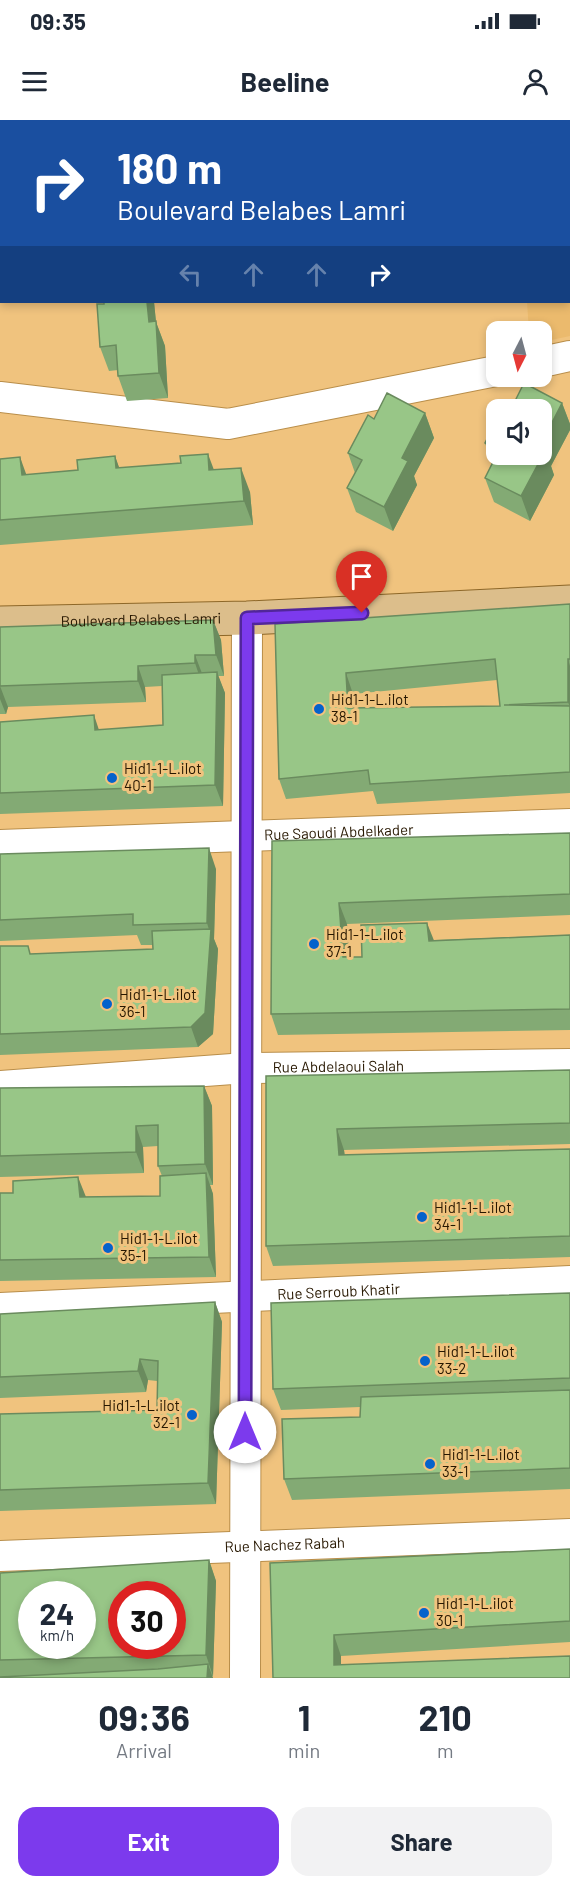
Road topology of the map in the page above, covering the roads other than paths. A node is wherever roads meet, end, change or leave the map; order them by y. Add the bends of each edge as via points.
1 (570, 356) edge
2 (552, 360) edge
3 (486, 373) edge
4 (0, 397) edge
5 (570, 602) edge
6 (247, 618) junction
7 (0, 623) edge
8 (570, 824) edge
9 (247, 836) junction
10 (0, 845) edge
11 (570, 1064) edge
12 (246, 1068) junction
13 (0, 1086) edge
14 (570, 1281) edge
15 (246, 1296) junction
16 (0, 1308) edge
17 (570, 1534) edge
18 (245, 1546) junction
19 (0, 1556) edge
20 (245, 1678) edge

1 - 2 street
3 - 4 street via 228,424
5 - 6 main road, Boulevard Belabes Lamri
6 - 7 main road, Boulevard Belabes Lamri
6 - 9 street
8 - 9 street, Rue Saoudi Abdelkader
9 - 10 street, Rue Saoudi Abdelkader
9 - 12 street
11 - 12 street, Rue Abdelaoui Salah
12 - 13 street, Rue Abdelaoui Salah
12 - 15 street
14 - 15 street, Rue Serroub Khatir
15 - 16 street, Rue Serroub Khatir
15 - 18 street
17 - 18 street, Rue Nachez Rabah
18 - 19 street, Rue Nachez Rabah
18 - 20 street

